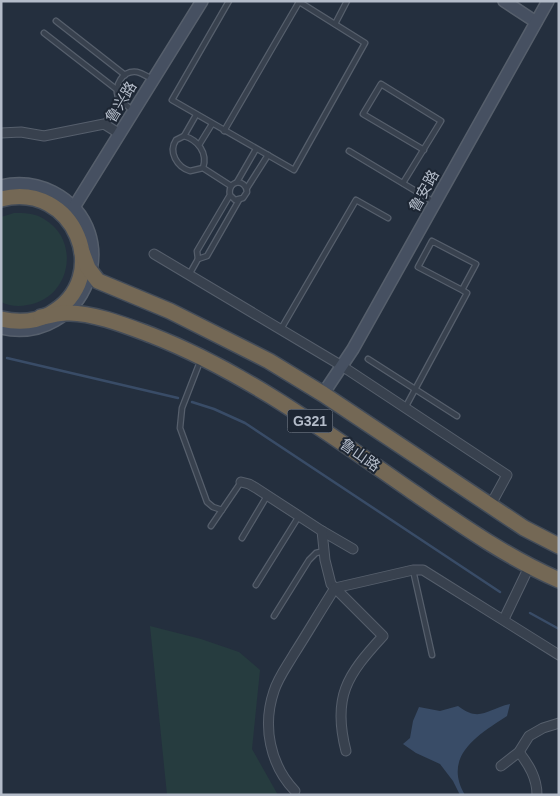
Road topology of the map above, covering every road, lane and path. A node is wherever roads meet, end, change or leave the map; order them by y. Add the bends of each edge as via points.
1 (202, 1) edge
2 (229, 1) edge
3 (347, 1) edge
4 (504, 1) edge
5 (548, 1) edge
6 (298, 2) edge
7 (56, 21) dead end
8 (536, 22) junction
9 (335, 24) junction
10 (44, 32) dead end
11 (125, 75) junction
12 (152, 79) junction
13 (116, 89) junction
14 (120, 102) junction
15 (133, 112) junction
16 (196, 114) junction
17 (104, 124) junction
18 (212, 124) junction
19 (224, 131) junction
20 (1, 133) edge
21 (120, 134) junction
22 (184, 136) junction
23 (199, 145) junction
24 (256, 149) junction
25 (424, 150) junction
26 (349, 151) dead end
27 (268, 155) junction
28 (203, 168) junction
29 (237, 182) junction
30 (403, 183) junction
31 (1, 186) edge
32 (231, 186) junction
33 (247, 188) junction
34 (230, 195) junction
35 (1, 199) edge
36 (239, 200) junction
37 (435, 202) junction
38 (70, 213) junction
39 (388, 218) dead end
40 (82, 252) junction
41 (154, 254) dead end
42 (198, 259) junction
43 (91, 273) junction
44 (189, 275) junction
45 (462, 290) junction
46 (67, 313) junction
47 (1, 318) edge
48 (41, 318) junction
49 (1, 328) edge
50 (281, 330) junction
51 (201, 358) junction
52 (368, 359) dead end
53 (342, 366) junction
54 (415, 390) junction
55 (323, 394) junction
56 (405, 408) junction
57 (458, 416) dead end
58 (240, 482) joint
59 (267, 496) junction
60 (490, 506) junction
61 (222, 510) junction
62 (299, 516) junction
63 (210, 526) dead end
64 (322, 531) junction
65 (242, 538) dead end
66 (559, 546) edge
67 (352, 549) dead end
68 (324, 551) junction
69 (529, 567) junction
70 (413, 570) junction
71 (559, 580) edge
72 (256, 585) dead end
73 (335, 588) junction
74 (274, 616) dead end
75 (504, 619) junction
76 (432, 655) dead end
77 (559, 655) edge
78 (559, 723) edge
79 (346, 751) dead end
80 (519, 752) junction
81 (501, 766) dead end
82 (296, 791) dead end
83 (537, 795) edge

1 - 12 street, 鲁兴路
2 - 16 lane via 172,100
3 - 9 lane
4 - 8 street
5 - 8 street, 鲁安路
6 - 9 lane
6 - 19 lane
7 - 11 lane
8 - 37 street, 鲁安路
9 - 27 lane via 366,43 294,170
10 - 13 lane
11 - 12 lane via 137,72
11 - 13 lane
12 - 15 street, 鲁兴路
13 - 14 lane
14 - 15 lane
14 - 17 lane
15 - 21 street, 鲁兴路
16 - 18 lane
16 - 22 lane
17 - 20 street via 44,136
17 - 21 street
18 - 19 lane
18 - 23 lane
19 - 24 lane
21 - 38 street, 鲁兴路
22 - 23 lane
22 - 28 lane via 173,145 176,160 190,171
23 - 28 lane via 204,157
24 - 27 lane
24 - 29 lane
25 - 25 lane via 441,121 381,84 363,114
25 - 30 lane
26 - 30 lane
27 - 33 lane
28 - 32 lane
29 - 32 lane
29 - 33 lane
30 - 37 lane
31 - 38 street via 41,187 59,195
32 - 34 lane
33 - 36 lane via 247,195
34 - 36 lane
34 - 42 lane via 197,251
35 - 38 highway via 19,196 37,199
36 - 42 lane via 207,256
37 - 53 street, 鲁安路
38 - 40 highway
38 - 43 street via 84,221 90,236 93,251
39 - 50 lane via 356,200
40 - 43 highway
40 - 48 highway via 81,272 73,292 59,307
41 - 44 street
42 - 44 lane
43 - 46 street via 80,298
43 - 55 highway, 鲁山路 / G321 via 108,286 190,320 269,361
44 - 50 street
45 - 45 lane via 418,267 432,241 476,264
45 - 54 lane via 467,293
46 - 48 highway, 鲁山路 / G321
46 - 49 street via 37,328
46 - 51 highway, 鲁山路 / G321 via 135,328
47 - 48 highway, 鲁山路 via 22,321
50 - 53 street
51 - 61 lane via 182,408 180,428 207,502
51 - 69 highway, 鲁山路 / G321 via 287,405 479,537
52 - 54 lane
53 - 55 street, 鲁安路
53 - 56 street
54 - 56 lane
54 - 57 lane
55 - 60 highway, 鲁山路 / G321
56 - 60 street via 507,475
58 - 59 street
58 - 61 lane
59 - 62 street
59 - 65 lane
60 - 66 highway, 鲁山路 / G321
61 - 63 lane
62 - 64 street
62 - 72 lane
64 - 67 street
64 - 68 street
68 - 73 street
68 - 74 lane via 309,560
69 - 71 highway, 鲁山路 / G321
69 - 75 street
70 - 73 street
70 - 75 street via 427,571
70 - 76 lane
73 - 79 street via 383,636 354,669 342,697 340,715
73 - 82 street via 277,682 270,703 268,730 274,758 282,776
75 - 77 street
78 - 80 street via 529,736
80 - 81 street
80 - 83 street via 530,766

